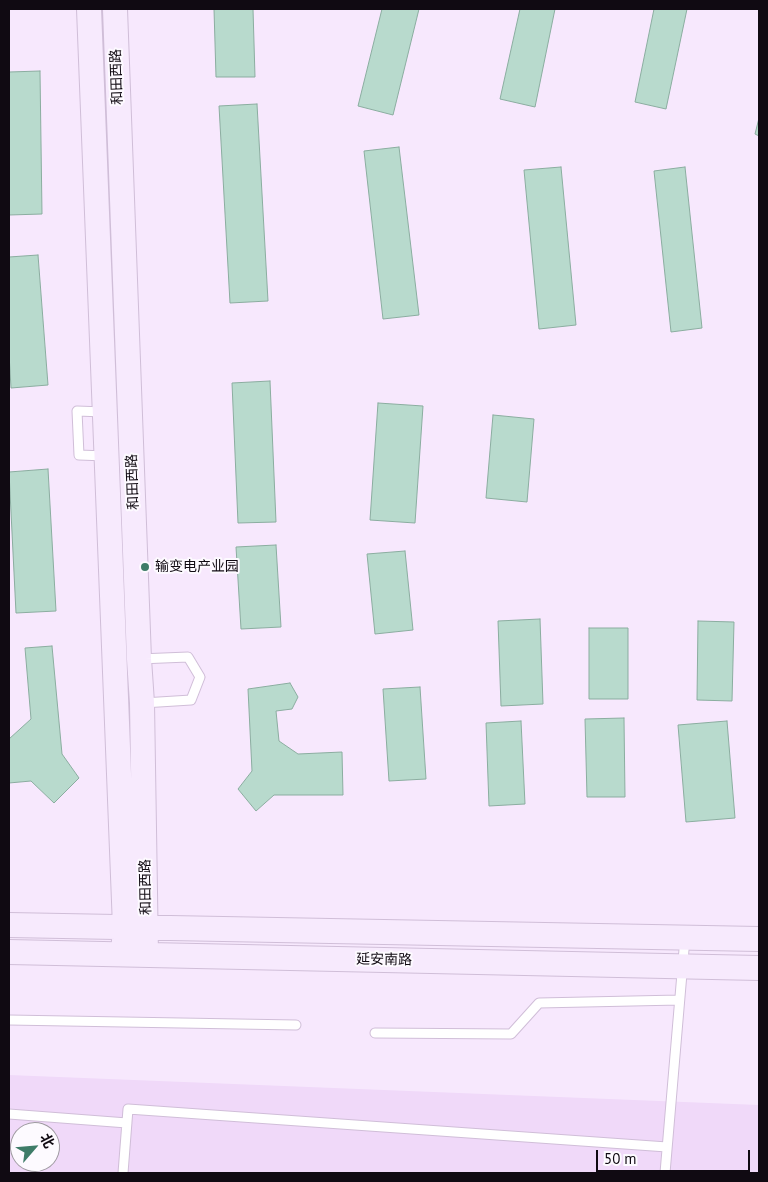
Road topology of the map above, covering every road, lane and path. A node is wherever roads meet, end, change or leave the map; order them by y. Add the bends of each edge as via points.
1 (88, 9) edge
2 (115, 9) edge
3 (139, 659) junction
4 (142, 703) junction
5 (9, 925) edge
6 (135, 927) junction
7 (686, 937) junction
8 (759, 939) edge
9 (9, 952) edge
10 (123, 954) junction
11 (146, 955) junction
12 (682, 966) junction
13 (759, 968) edge
14 (679, 1000) junction
15 (9, 1020) edge
16 (296, 1025) dead end
17 (375, 1033) dead end
18 (9, 1114) edge
19 (127, 1123) junction
20 (667, 1147) junction
21 (123, 1173) edge
22 (665, 1173) edge

1 - 6 main road, 和田西路 via 106,456
2 - 3 main road, 和田西路
3 - 4 main road, 和田西路
3 - 4 lane via 188,657 200,677 191,700
4 - 6 main road, 和田西路
5 - 6 main road, 延安南路
6 - 7 main road, 延安南路
6 - 10 main road, 和田西路
6 - 11 main road, 和田西路
7 - 8 main road, 延安南路
7 - 12 lane
9 - 10 main road, 延安南路
10 - 11 main road, 延安南路
11 - 12 main road, 延安南路
12 - 13 main road, 延安南路
12 - 14 lane
14 - 17 lane via 538,1003 511,1034
14 - 20 lane
15 - 16 lane
18 - 19 lane
19 - 20 lane via 128,1109
19 - 21 lane
20 - 22 lane

